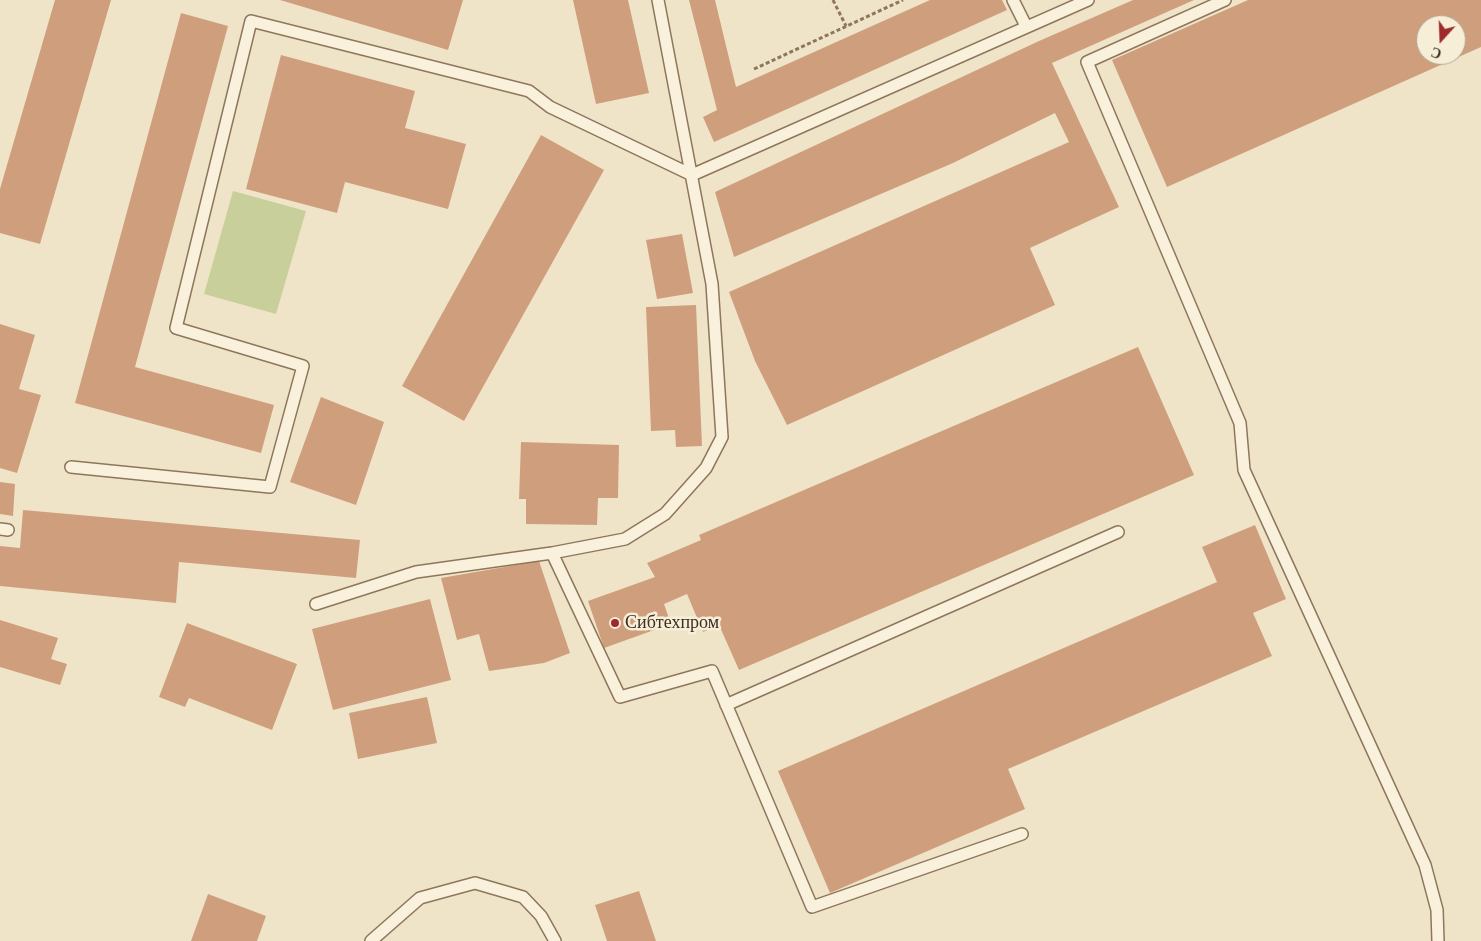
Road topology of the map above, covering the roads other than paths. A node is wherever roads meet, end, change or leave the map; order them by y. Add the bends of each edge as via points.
1 (658, 0) edge
2 (1013, 0) edge
3 (1088, 0) edge
4 (1225, 0) edge
5 (1026, 26) junction
6 (692, 174) junction
7 (71, 467) dead end
8 (1118, 532) dead end
9 (552, 553) junction
10 (316, 604) dead end
11 (726, 704) junction
12 (1022, 834) dead end
13 (371, 941) edge
14 (555, 941) edge
15 (1438, 941) edge

1 - 6 lane
2 - 5 lane
3 - 5 lane
4 - 15 lane via 1087,62 1240,423 1244,470 1425,865 1437,910
5 - 6 lane
6 - 7 lane via 550,107 529,91 251,21 176,328 303,366 270,487
6 - 9 lane via 712,284 722,436 706,468 665,514 626,539
8 - 11 lane
9 - 10 lane via 416,572
9 - 11 lane via 620,697 712,671
11 - 12 lane via 812,907
13 - 14 lane via 420,898 474,883 523,897 541,916

